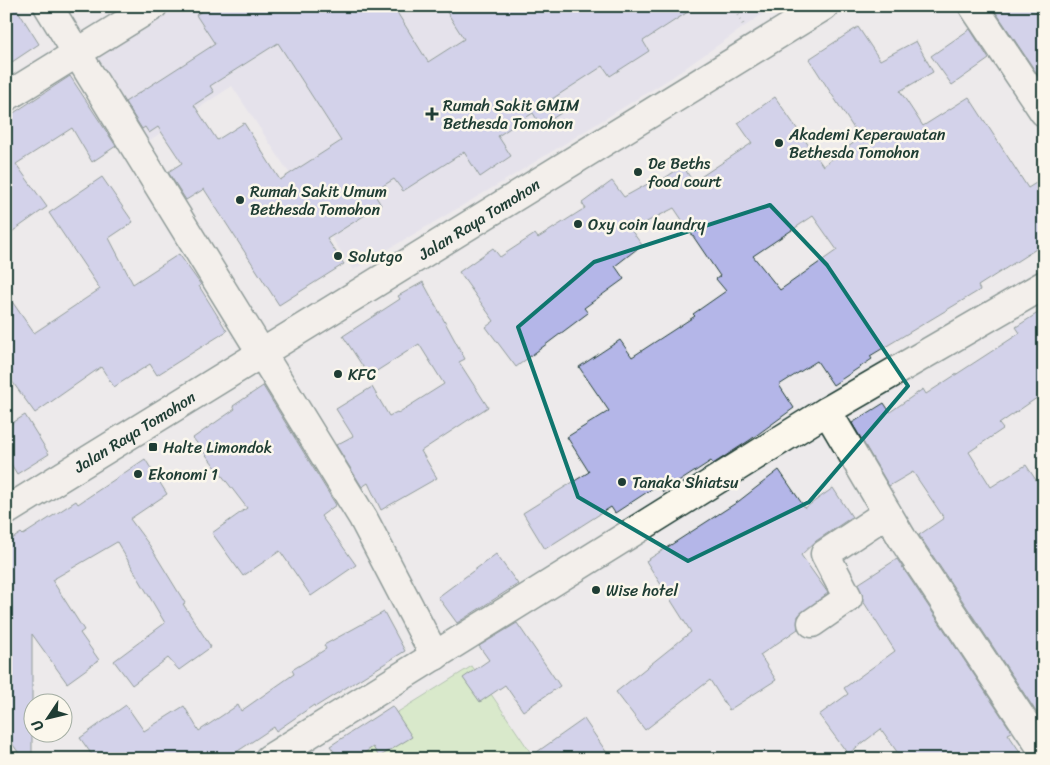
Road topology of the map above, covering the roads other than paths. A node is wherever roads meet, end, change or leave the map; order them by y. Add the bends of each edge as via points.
1 (48, 6) edge
2 (153, 6) edge
3 (824, 6) edge
4 (973, 6) edge
5 (76, 54) junction
6 (6, 97) edge
7 (1044, 112) edge
8 (1044, 285) edge
9 (262, 352) junction
10 (827, 412) junction
11 (6, 511) edge
12 (888, 513) junction
13 (812, 623) dead end
14 (435, 656) junction
15 (1042, 747) edge
16 (268, 759) edge

1 - 5 main road
2 - 5 main road
3 - 9 main road, Jalan Raya Tomohon
4 - 7 main road
5 - 6 main road
5 - 9 main road
8 - 10 main road
9 - 11 main road, Jalan Raya Tomohon
9 - 14 main road via 363,518
10 - 12 main road
10 - 14 main road
12 - 13 main road via 825,554 848,598
12 - 15 main road
14 - 16 main road

